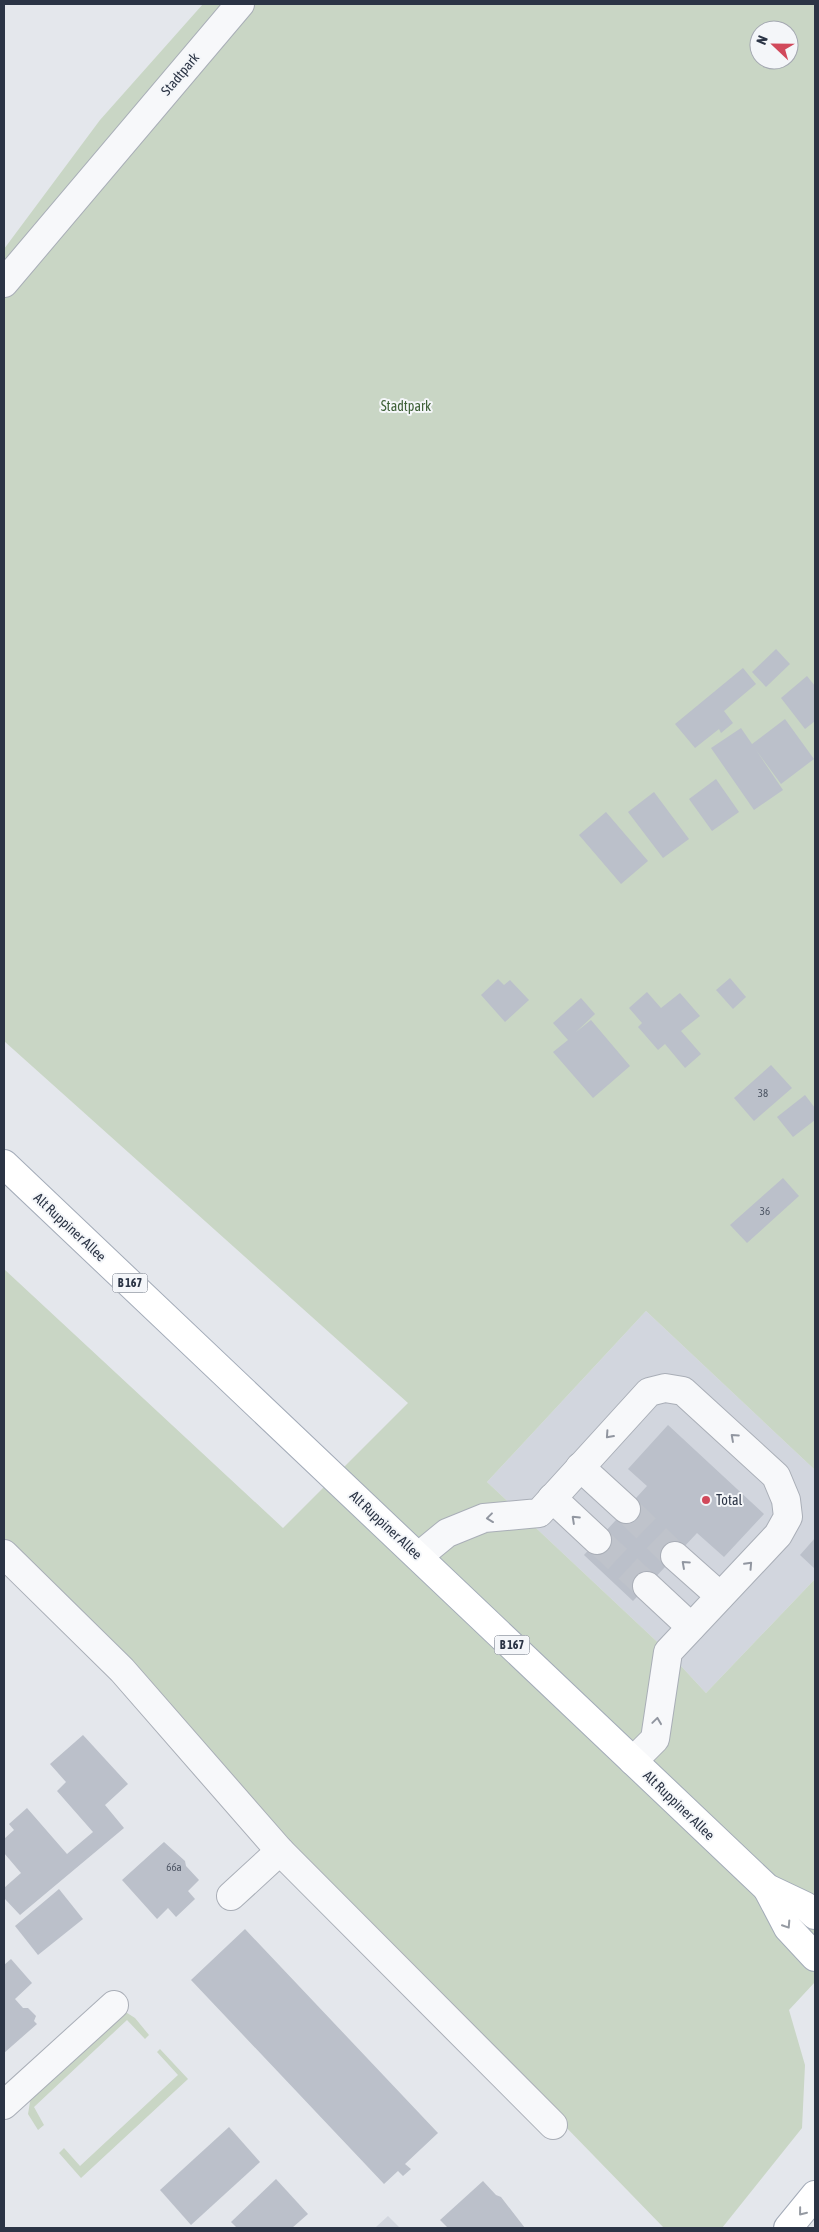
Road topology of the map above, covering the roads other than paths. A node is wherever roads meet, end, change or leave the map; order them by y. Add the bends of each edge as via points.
1 (240, 4) edge
2 (4, 283) edge
3 (4, 1164) edge
4 (580, 1468) junction
5 (552, 1498) junction
6 (626, 1510) tunnel mouth
7 (597, 1540) tunnel mouth
8 (4, 1554) edge
9 (419, 1556) junction
10 (675, 1556) tunnel mouth
11 (647, 1586) tunnel mouth
12 (720, 1596) junction
13 (691, 1627) junction
14 (633, 1761) junction
15 (280, 1851) junction
16 (767, 1888) junction
17 (231, 1896) dead end
18 (815, 1914) edge
19 (815, 1957) edge
20 (114, 2005) dead end
21 (4, 2105) edge
22 (553, 2125) dead end
23 (815, 2196) edge
24 (788, 2228) edge

1 - 2 street, Stadtpark
3 - 9 main road, Alt Ruppiner Allee / B 167
4 - 5 street
4 - 6 street
12 -> 4 street via 778,1535 788,1517 786,1500 776,1476 683,1391 665,1388 649,1392
7 -> 5 street
5 -> 9 street via 539,1513 484,1518 447,1533
8 - 15 street via 122,1670
9 - 14 main road, Alt Ruppiner Allee / B 167
12 -> 10 street
11 - 13 street
12 - 13 street
14 -> 13 street via 655,1739 668,1652
14 - 16 main road, Alt Ruppiner Allee / B 167
15 - 17 street
15 - 22 street
16 - 18 main road, Alt Ruppiner Allee / B 167
16 -> 19 main road, Alt Ruppiner Allee / B 167 via 788,1928
20 - 21 street
23 -> 24 main road

